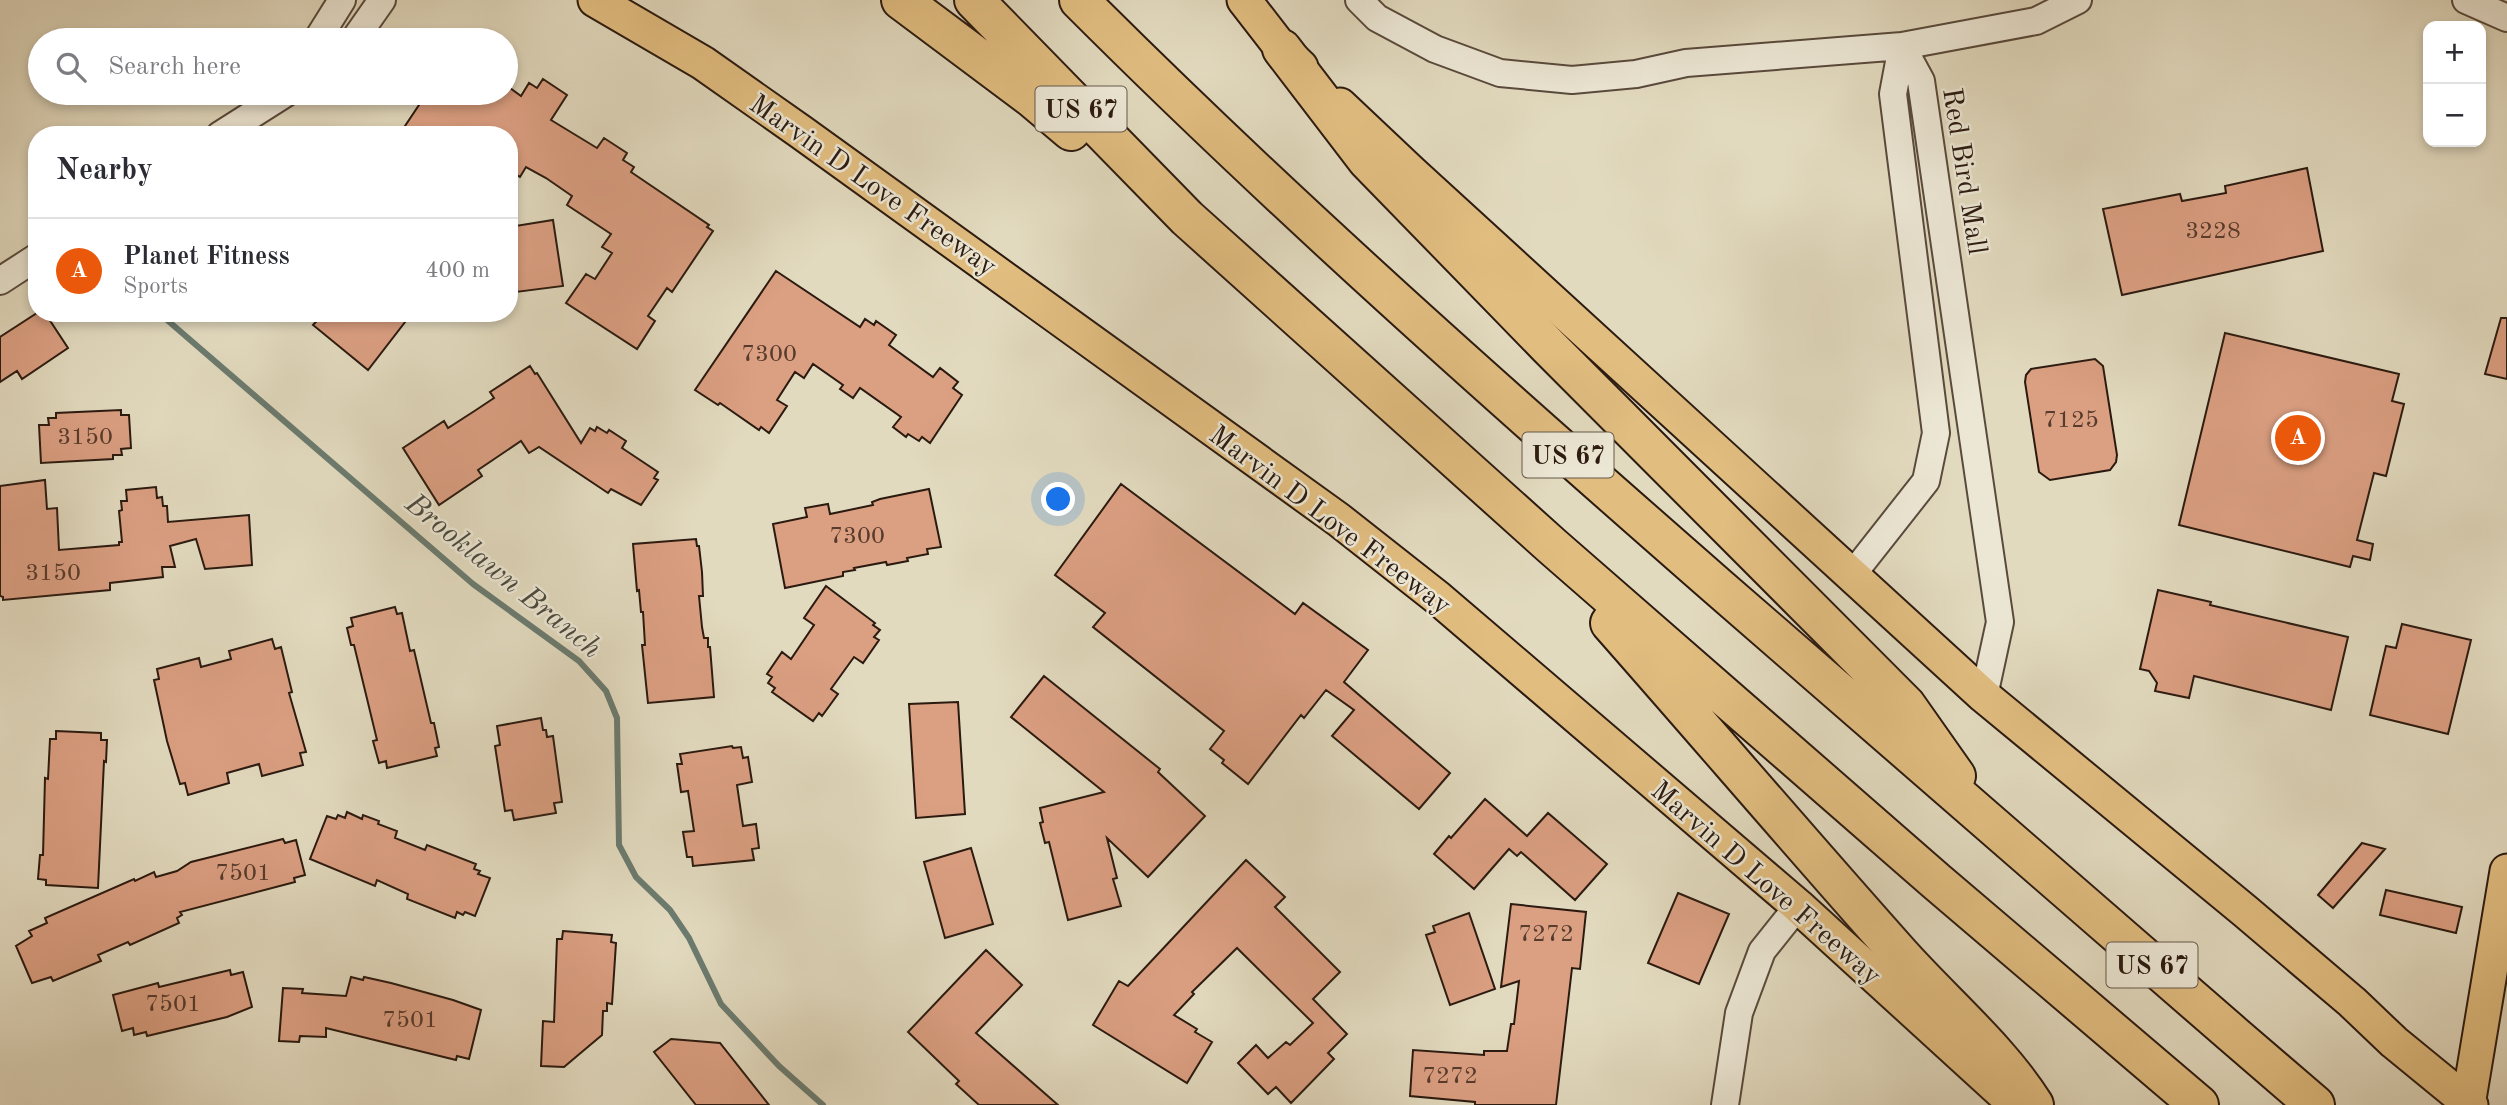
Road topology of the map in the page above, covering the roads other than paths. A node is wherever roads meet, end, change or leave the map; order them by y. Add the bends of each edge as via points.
1 (342, 0) edge
2 (382, 0) edge
3 (595, 0) edge
4 (901, 0) edge
5 (974, 0) edge
6 (1079, 0) edge
7 (1109, 0) edge
8 (1244, 0) edge
9 (1359, 0) edge
10 (2078, 0) edge
11 (2466, 0) edge
12 (2507, 18) edge
13 (324, 28) edge
14 (362, 28) edge
15 (1902, 46) junction
16 (1282, 50) junction
17 (1155, 76) junction
18 (266, 105) edge
19 (234, 126) edge
20 (1187, 218) junction
21 (28, 263) edge
22 (0, 281) edge
23 (1552, 546) junction
24 (1852, 575) junction
25 (1984, 696) junction
26 (1989, 824) junction
27 (2507, 871) edge
28 (1798, 906) junction
29 (2394, 1042) junction
30 (2469, 1104) edge
31 (1725, 1105) edge
32 (2016, 1105) edge
33 (2034, 1105) edge
34 (2199, 1105) edge
35 (2315, 1105) edge
36 (2430, 1105) edge

1 - 13 street
2 - 14 street
3 - 28 main road, Marvin D Love Freeway via 703,63 1339,520 1438,598
4 - 20 highway via 1032,98 1154,204
5 - 20 highway, US 67
6 - 17 highway, US 67
7 - 17 highway
8 - 16 main road
9 - 15 street via 1377,19 1435,49 1500,73 1572,80 1636,74 1686,63
10 - 15 street via 2036,21
11 - 12 street
15 - 24 street via 1893,94 1936,433 1926,481
15 - 25 street, Red Bird Mall via 1921,80 2000,622
16 - 24 main road
16 - 26 highway via 1367,160 1906,705
17 - 26 highway, US 67 via 1489,387
18 - 19 street
20 - 23 highway, US 67
21 - 22 street
23 - 33 highway via 1592,602 1741,775 1927,984 2017,1077
23 - 34 highway, US 67
24 - 25 main road
25 - 29 main road via 2245,911
26 - 35 highway, US 67
27 - 30 main road
28 - 31 street via 1762,951 1739,1013
28 - 32 main road, Marvin D Love Freeway
29 - 30 main road
29 - 36 main road via 2420,1076

